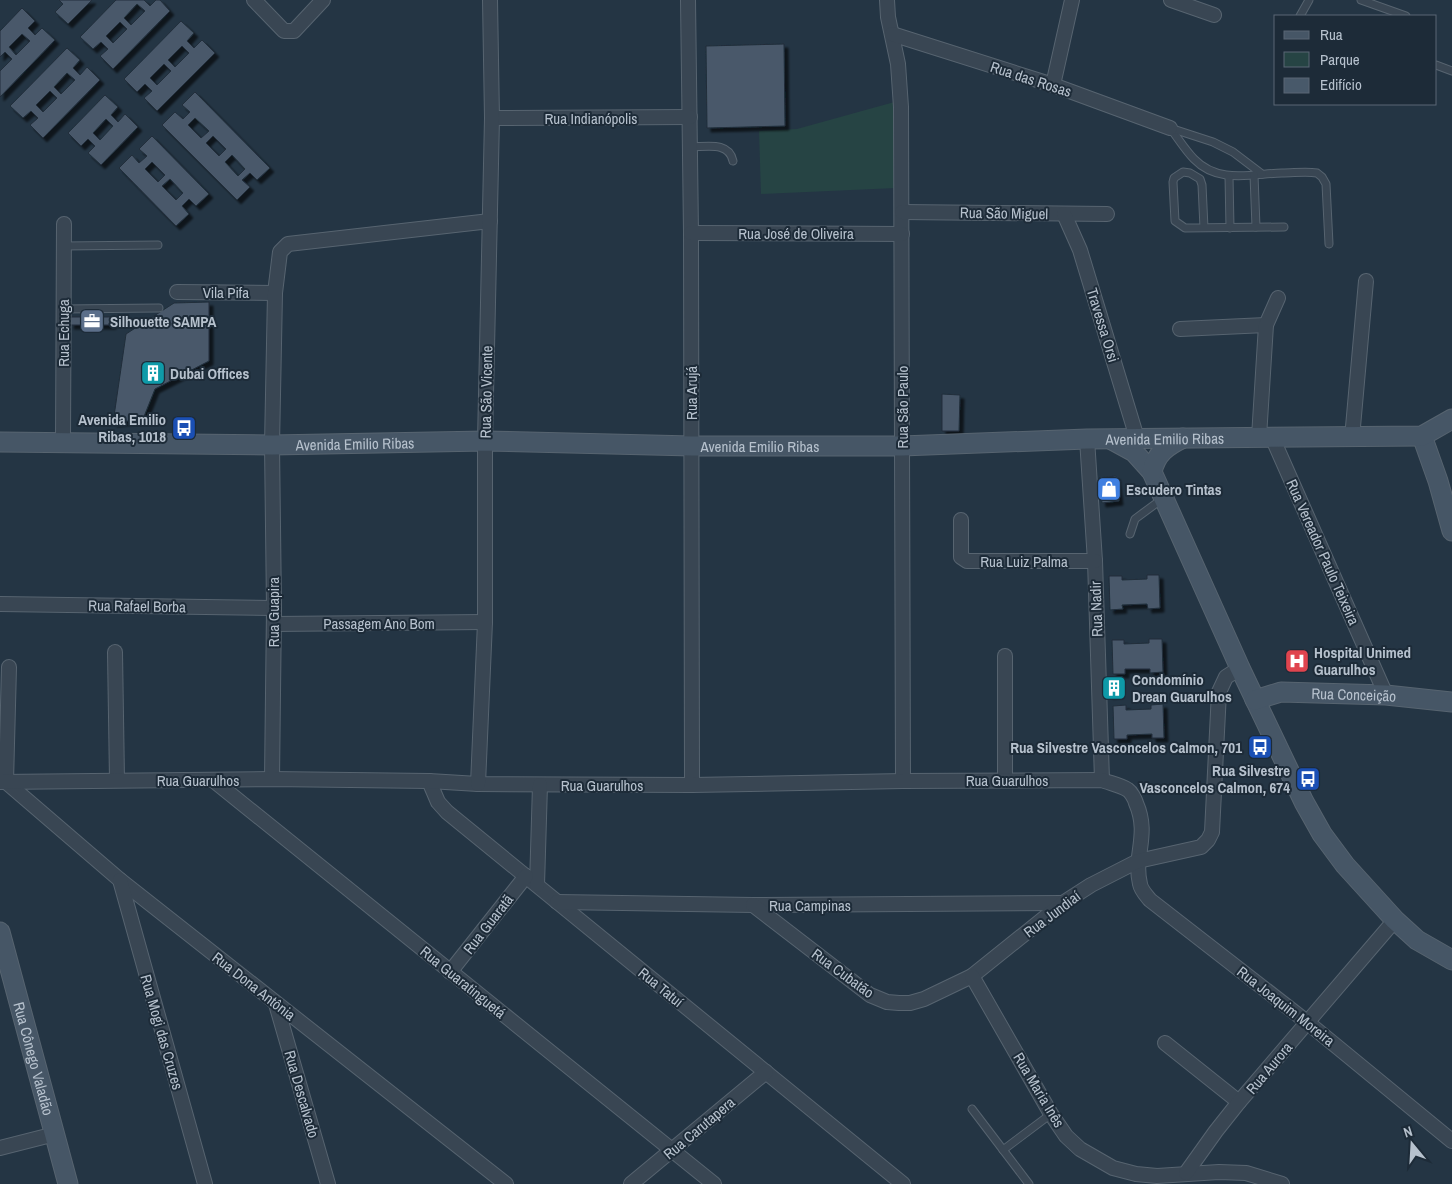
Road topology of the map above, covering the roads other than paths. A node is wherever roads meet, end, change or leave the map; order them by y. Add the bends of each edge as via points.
1 (254, 0) edge
2 (323, 0) edge
3 (490, 0) edge
4 (688, 0) edge
5 (887, 0) edge
6 (1072, 0) edge
7 (1171, 0) edge
8 (1309, 0) edge
9 (1361, 0) edge
10 (1214, 15) dead end
11 (1302, 15) edge
12 (1403, 15) edge
13 (892, 34) junction
14 (1437, 65) edge
15 (1452, 71) edge
16 (1053, 85) junction
17 (690, 117) junction
18 (492, 118) junction
19 (1170, 128) junction
20 (690, 147) junction
21 (733, 161) dead end
22 (1258, 174) junction
23 (1230, 176) junction
24 (902, 212) junction
25 (1064, 214) junction
26 (1107, 214) dead end
27 (490, 221) junction
28 (64, 224) dead end
29 (1256, 227) junction
30 (1284, 227) dead end
31 (1204, 228) junction
32 (1230, 228) junction
33 (691, 232) junction
34 (902, 234) junction
35 (1329, 244) dead end
36 (158, 245) dead end
37 (63, 246) junction
38 (1366, 281) dead end
39 (177, 292) dead end
40 (275, 292) junction
41 (1278, 298) dead end
42 (159, 308) dead end
43 (63, 309) junction
44 (1266, 325) junction
45 (1180, 329) dead end
46 (1452, 419) edge
47 (1422, 436) junction
48 (1265, 437) junction
49 (1137, 438) junction
50 (1184, 438) junction
51 (1352, 438) junction
52 (1087, 439) junction
53 (1109, 439) junction
54 (485, 441) junction
55 (0, 442) edge
56 (63, 442) junction
57 (272, 445) junction
58 (692, 446) junction
59 (902, 446) junction
60 (1152, 472) junction
61 (1164, 497) junction
62 (961, 520) dead end
63 (1451, 522) edge
64 (1130, 534) dead end
65 (1095, 561) junction
66 (0, 604) edge
67 (274, 608) junction
68 (485, 622) junction
69 (274, 624) junction
70 (115, 652) dead end
71 (1005, 656) dead end
72 (9, 667) dead end
73 (1240, 668) junction
74 (1386, 695) junction
75 (1256, 700) junction
76 (1452, 702) edge
77 (117, 780) junction
78 (213, 780) junction
79 (272, 780) junction
80 (1005, 780) junction
81 (1102, 780) junction
82 (429, 781) junction
83 (903, 781) junction
84 (3, 782) edge
85 (478, 784) junction
86 (540, 785) junction
87 (692, 785) junction
88 (1138, 861) junction
89 (526, 876) junction
90 (120, 880) junction
91 (537, 885) junction
92 (557, 902) junction
93 (1063, 903) junction
94 (752, 905) junction
95 (1395, 920) junction
96 (0, 932) edge
97 (1452, 960) edge
98 (450, 972) junction
99 (972, 976) junction
100 (276, 1004) junction
101 (1308, 1022) junction
102 (1165, 1044) dead end
103 (766, 1072) junction
104 (1239, 1102) junction
105 (972, 1108) dead end
106 (1051, 1114) junction
107 (54, 1134) junction
108 (1452, 1141) edge
109 (0, 1148) edge
110 (1003, 1150) junction
111 (673, 1151) junction
112 (1186, 1173) junction
113 (68, 1184) edge
114 (205, 1184) edge
115 (328, 1184) edge
116 (506, 1184) edge
117 (631, 1184) edge
118 (714, 1184) edge
119 (903, 1184) edge
120 (1029, 1184) edge
121 (1282, 1184) edge

1 - 2 street via 284,31 294,31
3 - 18 street, Rua São Vicente
4 - 17 street, Rua Arujá
5 - 13 street, Rua São Paulo
6 - 16 street
7 - 10 street
8 - 11 lane
9 - 12 lane
13 - 16 street, Rua das Rosas
13 - 24 street, Rua São Paulo via 902,107
14 - 15 lane
16 - 19 street, Rua das Rosas
17 - 18 street, Rua Indianópolis
17 - 20 street, Rua Arujá
18 - 27 street, Rua São Vicente
19 - 22 lane via 1233,152
19 - 23 lane via 1194,159 1208,170
20 - 21 lane via 721,147 731,153
20 - 33 street, Rua Arujá
22 - 23 lane
22 - 29 lane
22 - 35 lane via 1312,172 1322,177 1326,184
23 - 32 lane
24 - 25 street, Rua São Miguel
24 - 34 street, Rua São Paulo
25 - 26 street, Rua São Miguel
25 - 49 street, Travessa Orsi via 1080,250
27 - 40 street, Rua Guapira via 288,244 280,252
27 - 54 street, Rua São Vicente
28 - 37 street, Rua Echuga
29 - 30 lane
29 - 32 lane
31 - 31 lane via 1200,179 1183,172 1173,182 1176,221 1184,228
31 - 32 lane
33 - 34 street, Rua José de Oliveira
33 - 58 street, Rua Arujá
34 - 59 street, Rua São Paulo
36 - 37 lane
37 - 43 street, Rua Echuga
38 - 51 street
39 - 40 street, Vila Pifa
40 - 57 street, Rua Guapira
41 - 44 street
42 - 43 lane
43 - 56 street, Rua Echuga
44 - 45 street
44 - 48 street
46 - 47 main road
47 - 51 main road, Avenida Emilio Ribas
47 - 63 main road
48 - 50 main road, Avenida Emilio Ribas
48 - 51 main road, Avenida Emilio Ribas
48 - 74 street, Rua Vereador Paulo Teixeira
49 - 50 main road, Avenida Emilio Ribas
49 - 53 main road, Avenida Emilio Ribas
50 - 60 main road via 1157,456
52 - 53 main road, Avenida Emilio Ribas
52 - 59 main road, Avenida Emilio Ribas
52 - 65 street, Rua Nadir
53 - 60 main road via 1134,452
54 - 57 main road, Avenida Emilio Ribas
54 - 58 main road, Avenida Emilio Ribas
54 - 68 street, Rua São Vicente
55 - 56 main road, Avenida Emilio Ribas
56 - 57 main road, Avenida Emilio Ribas
57 - 67 street, Rua Guapira
58 - 59 main road, Avenida Emilio Ribas
58 - 87 street, Rua Arujá
59 - 83 street, Rua São Paulo
60 - 61 main road
61 - 64 lane via 1135,519
61 - 73 main road
62 - 65 street, Rua Luiz Palma via 962,556 967,561
65 - 81 street, Rua Nadir
66 - 67 street, Rua Rafael Borba
67 - 69 street, Rua Guapira
68 - 69 street, Passagem Ano Bom
68 - 85 street, Rua São Vicente
69 - 79 street, Rua Guapira
70 - 77 street
71 - 80 street
72 - 84 street
73 - 75 main road
73 - 88 street, Rua Jundiaí via 1226,677 1220,692 1212,832 1208,840 1201,847
74 - 75 main road, Rua Conceição via 1282,692
74 - 76 main road, Rua Conceição
75 - 95 main road via 1322,834 1345,865
77 - 78 street, Rua Guarulhos
77 - 84 street, Rua Guarulhos
78 - 79 street, Rua Guarulhos
78 - 98 street, Rua Guaratinguetá
79 - 82 street, Rua Guarulhos
80 - 81 street, Rua Guarulhos
80 - 83 street, Rua Guarulhos
81 - 88 street, Rua Guarulhos via 1128,790 1135,799 1143,823
82 - 85 street, Rua Guarulhos
82 - 89 street, Rua Tatuí via 438,802 447,812
83 - 87 street, Rua Guarulhos
84 - 90 street, Rua Dona Antônia
85 - 86 street, Rua Guarulhos
86 - 87 street, Rua Guarulhos
86 - 91 street
88 - 93 street, Rua Jundiaí
88 - 101 street, Rua Joaquim Moreira via 1140,884 1150,900
89 - 91 street, Rua Tatuí
89 - 98 street, Rua Guaratã
90 - 100 street, Rua Dona Antônia
90 - 114 street, Rua Mogi das Cruzes
91 - 92 street, Rua Tatuí
92 - 94 street, Rua Campinas
92 - 103 street, Rua Tatuí
93 - 94 street, Rua Campinas
93 - 99 street, Rua Jundiaí
94 - 99 street, Rua Cubatão via 870,995 887,1002 910,1003 924,999
95 - 97 main road via 1417,940
95 - 101 street, Rua Aurora
96 - 107 main road, Rua Cônego Valadão
98 - 111 street, Rua Guaratinguetá
99 - 106 street, Rua Maria Inês
100 - 115 street, Rua Descalvado
100 - 116 street, Rua Dona Antônia
101 - 104 street, Rua Aurora
101 - 108 street, Rua Joaquim Moreira
102 - 104 street
103 - 111 street, Rua Carutapera
103 - 119 street, Rua Tatuí
104 - 112 street, Rua Aurora
105 - 110 lane
106 - 110 lane
106 - 112 street, Rua Maria Inês via 1080,1150 1113,1168 1157,1176
107 - 109 street
107 - 113 main road, Rua Cônego Valadão
110 - 120 lane
111 - 117 street, Rua Carutapera
111 - 118 street, Rua Guaratinguetá
112 - 121 street, Rua Maria Inês via 1246,1173

